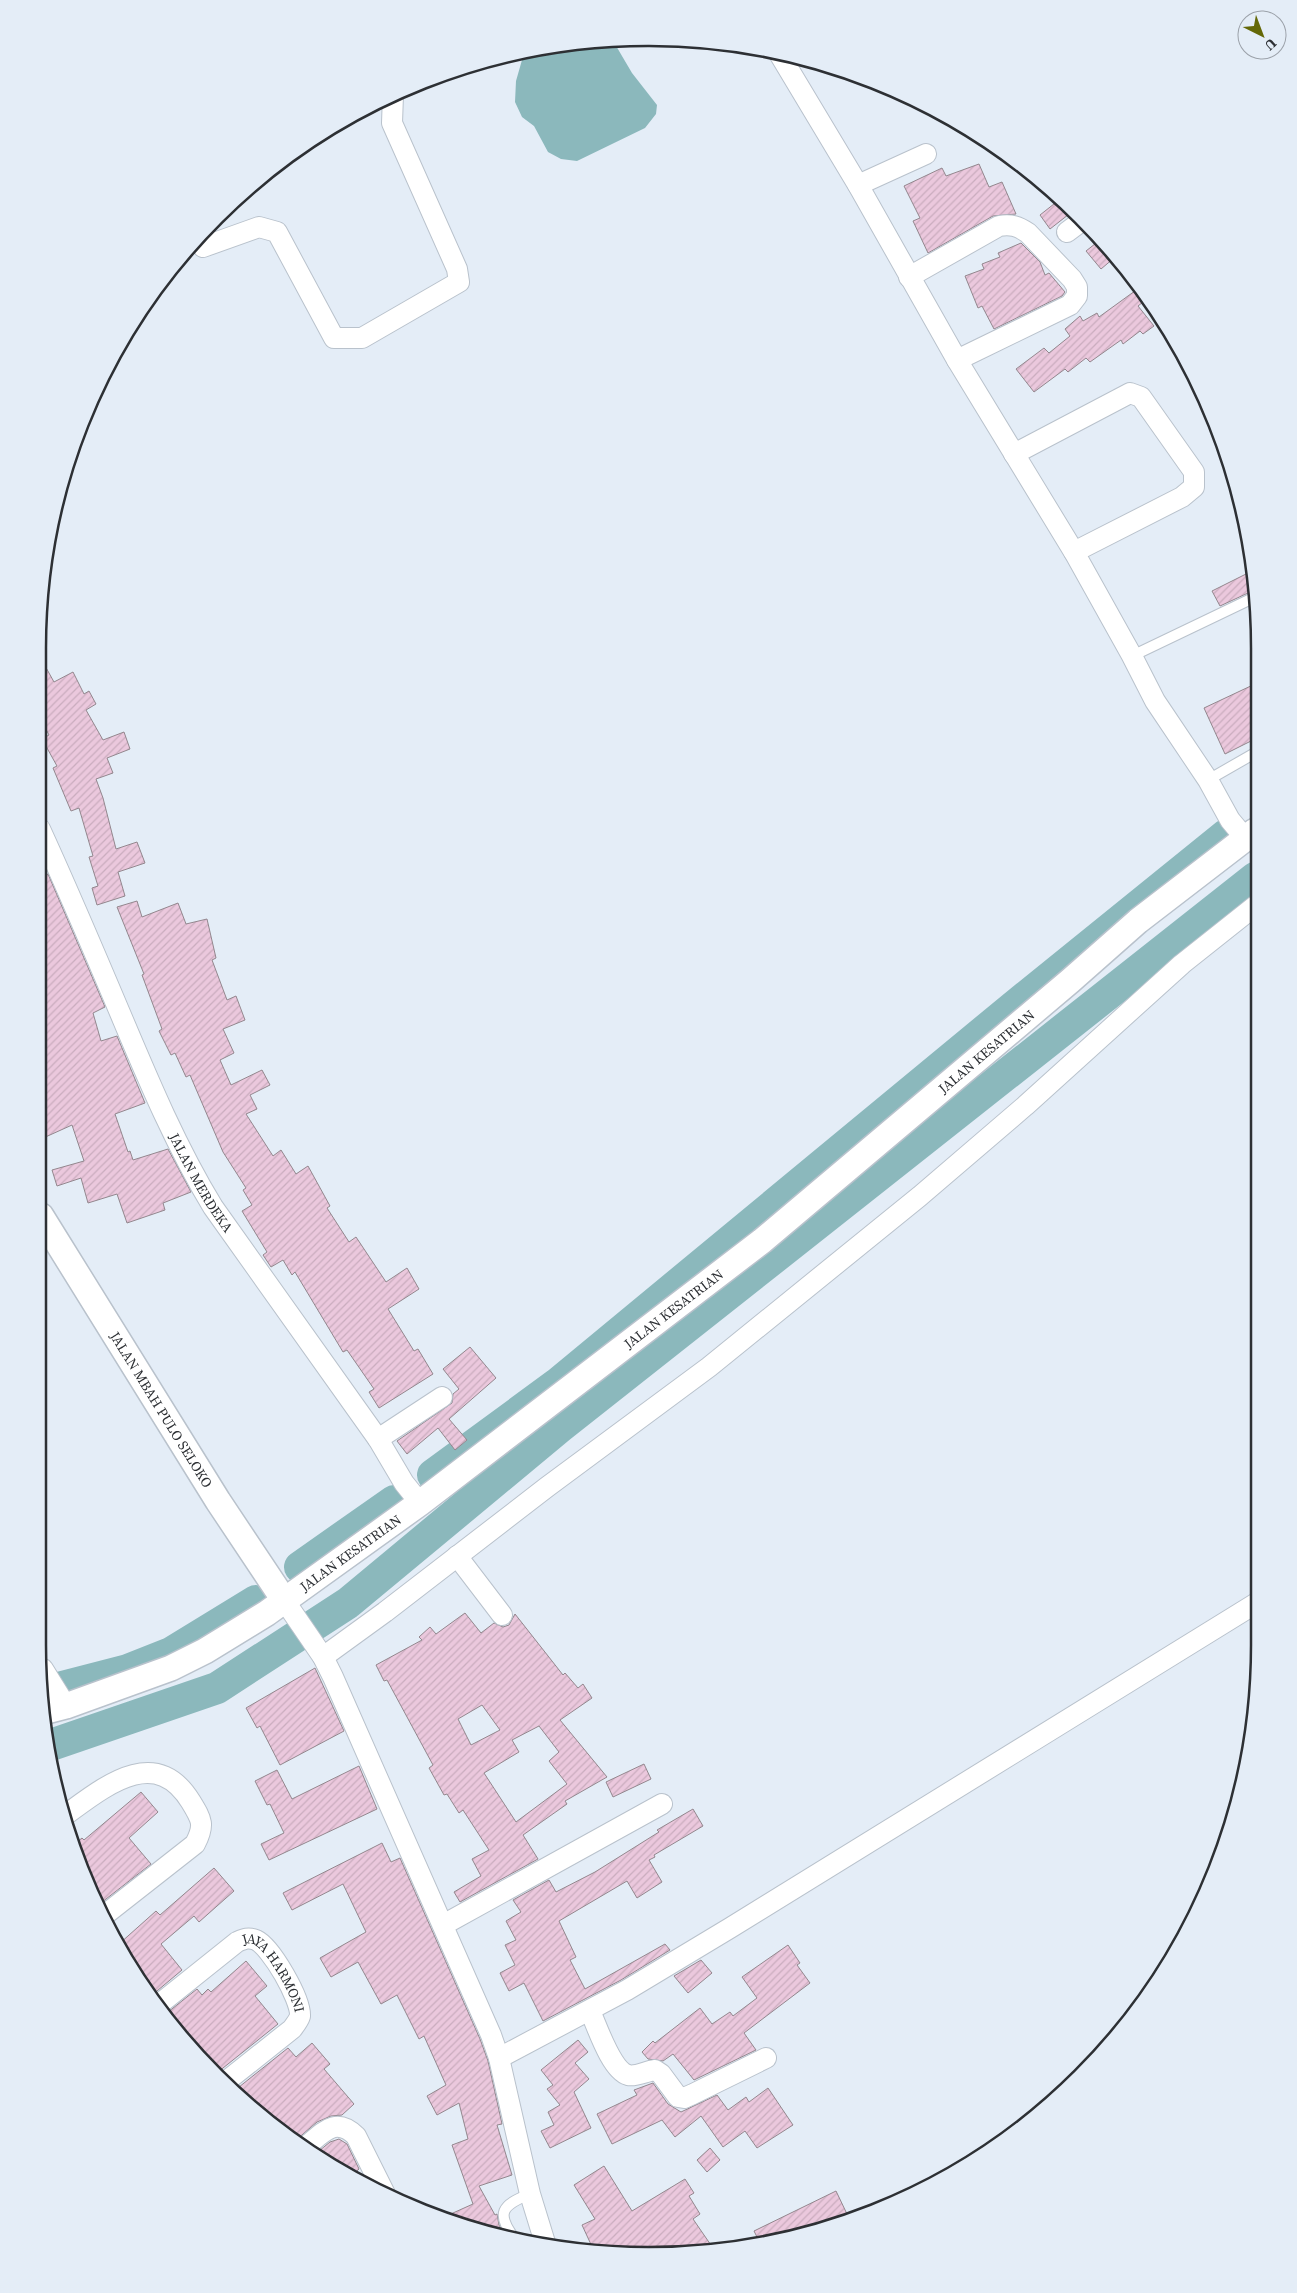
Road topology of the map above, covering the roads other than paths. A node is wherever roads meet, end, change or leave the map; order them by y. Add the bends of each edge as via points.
1 (784, 62) edge
2 (393, 103) edge
3 (926, 154) dead end
4 (858, 185) junction
5 (1076, 225) edge
6 (1067, 232) dead end
7 (202, 245) edge
8 (909, 277) junction
9 (957, 360) junction
10 (1014, 454) junction
11 (1074, 552) junction
12 (1248, 602) edge
13 (1132, 656) junction
14 (1251, 755) edge
15 (1208, 780) junction
16 (1242, 830) edge
17 (46, 842) edge
18 (1251, 910) edge
19 (46, 1224) edge
20 (442, 1397) dead end
21 (378, 1439) junction
22 (412, 1494) junction
23 (464, 1563) junction
24 (279, 1594) junction
25 (1251, 1606) edge
26 (502, 1615) dead end
27 (319, 1651) junction
28 (48, 1682) edge
29 (56, 1704) edge
30 (662, 1804) dead end
31 (70, 1811) edge
32 (108, 1912) edge
33 (443, 1925) junction
34 (164, 2001) edge
35 (590, 2011) junction
36 (499, 2058) junction
37 (766, 2058) dead end
38 (230, 2077) edge
39 (311, 2143) edge
40 (380, 2184) edge
41 (530, 2194) junction
42 (509, 2230) edge
43 (543, 2237) edge

1 - 4 street
2 - 7 street via 392,123 460,282 362,338 334,338 277,232 259,226
3 - 4 street
4 - 8 street
5 - 6 street
8 - 9 street
8 - 9 street via 999,226 1009,224 1028,233 1076,284 1077,296 1070,305
9 - 10 street
10 - 11 street
10 - 11 street via 1130,393 1140,397 1194,472 1194,487 1182,497
11 - 13 street
12 - 13 lane
13 - 15 street via 1155,701
14 - 15 lane
15 - 16 street
16 - 22 street, JALAN KESATRIAN via 1070,981 762,1241
17 - 21 street, JALAN MERDEKA via 155,1096 197,1181
18 - 23 street via 1182,964 920,1196
19 - 24 street, JALAN MBAH PULO SELOKO
20 - 21 street
21 - 22 street, JALAN MERDEKA
22 - 24 street, JALAN KESATRIAN
23 - 26 street
23 - 27 street
24 - 27 street
24 - 29 street, JALAN KESATRIAN via 238,1633 196,1656 171,1668
25 - 35 street
27 - 33 street
28 - 29 street
30 - 33 street
31 - 32 street via 107,1785 152,1772 173,1781 190,1799 200,1817 202,1830 195,1844
33 - 36 street
34 - 38 street, JAYA HARMONI via 237,1942 247,1938 257,1940 265,1948 285,1976 298,2003 300,2017 292,2029
35 - 36 street
35 - 37 street via 614,2064 621,2072 629,2075 655,2070 678,2097 684,2098
36 - 41 street
39 - 40 street via 338,2125 348,2128 360,2143
41 - 42 lane via 504,2209
41 - 43 street

